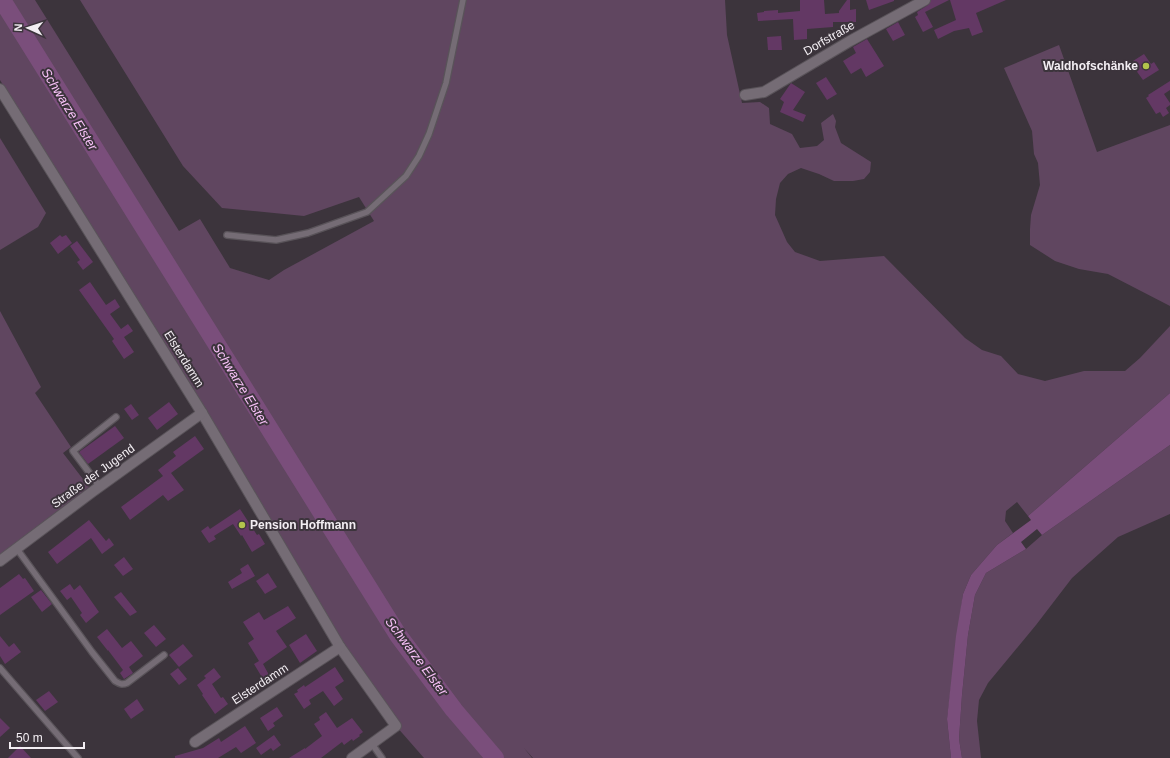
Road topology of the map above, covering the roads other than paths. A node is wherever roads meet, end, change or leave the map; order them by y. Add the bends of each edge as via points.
1 (464, 0) edge
2 (925, 0) edge
3 (0, 89) edge
4 (745, 95) dead end
5 (227, 235) dead end
6 (202, 413) junction
7 (116, 417) dead end
8 (100, 487) junction
9 (17, 549) junction
10 (0, 561) edge
11 (340, 647) junction
12 (164, 655) dead end
13 (0, 668) edge
14 (195, 742) dead end
15 (372, 744) junction
16 (78, 758) edge
17 (352, 758) edge
18 (382, 758) edge

1 - 5 lane via 446,83 419,156 406,176 367,212 308,233 276,240
2 - 4 street, Dorfstraße via 764,92
3 - 6 street, Elsterdamm
6 - 8 street, Straße der Jugend
6 - 11 street, Elsterdamm
7 - 8 lane via 73,451
8 - 9 street, Straße der Jugend
9 - 10 street, Straße der Jugend
9 - 12 lane via 115,681 123,685 127,683
11 - 14 street, Elsterdamm
11 - 15 street, Elsterdamm via 396,726
13 - 16 lane
15 - 17 street
15 - 18 lane

